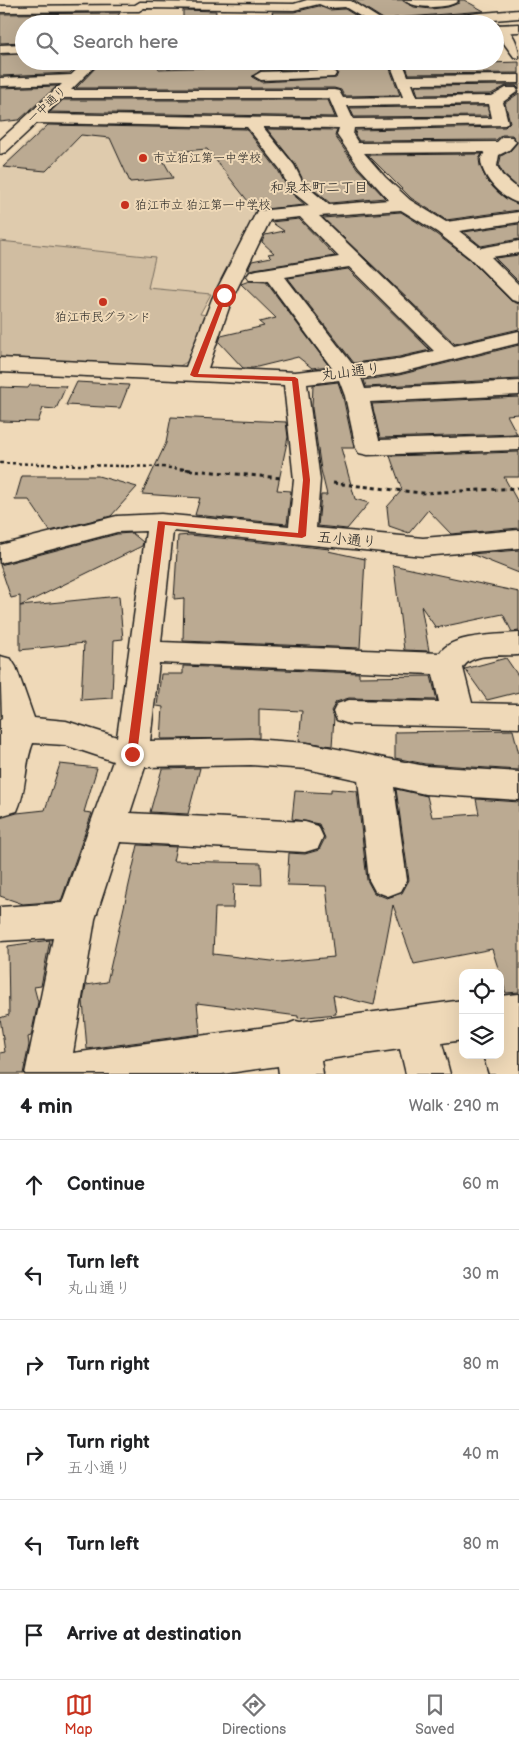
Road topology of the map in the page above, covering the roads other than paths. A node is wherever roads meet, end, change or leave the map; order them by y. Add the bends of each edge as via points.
1 (320, 0) edge
2 (410, 0) edge
3 (505, 0) edge
4 (458, 1) edge
5 (366, 2) dead end
6 (347, 3) junction
7 (430, 4) junction
8 (138, 8) edge
9 (0, 10) edge
10 (519, 14) edge
11 (367, 15) edge
12 (447, 15) edge
13 (502, 15) edge
14 (519, 28) edge
15 (504, 29) edge
16 (504, 36) edge
17 (15, 48) edge
18 (0, 49) edge
19 (519, 54) edge
20 (84, 70) edge
21 (326, 70) edge
22 (400, 70) edge
23 (329, 74) junction
24 (259, 76) dead end
25 (75, 79) junction
26 (519, 79) edge
27 (203, 80) dead end
28 (405, 80) junction
29 (0, 82) edge
30 (60, 94) junction
31 (202, 94) junction
32 (335, 98) junction
33 (412, 101) junction
34 (509, 116) edge
35 (30, 121) junction
36 (252, 123) junction
37 (348, 124) junction
38 (0, 125) edge
39 (352, 148) junction
40 (0, 149) edge
41 (489, 168) junction
42 (509, 170) dead end
43 (519, 198) edge
44 (404, 204) junction
45 (325, 210) junction
46 (305, 212) junction
47 (519, 216) edge
48 (443, 228) junction
49 (516, 250) edge
50 (477, 254) junction
51 (354, 260) junction
52 (272, 273) junction
53 (231, 280) junction
54 (519, 296) edge
55 (519, 336) edge
56 (450, 355) junction
57 (0, 365) edge
58 (348, 374) junction
59 (194, 375) junction
60 (295, 379) junction
61 (519, 388) edge
62 (357, 396) junction
63 (519, 443) edge
64 (161, 522) junction
65 (302, 536) junction
66 (519, 539) edge
67 (0, 554) edge
68 (519, 644) edge
69 (146, 652) junction
70 (448, 664) junction
71 (0, 667) edge
72 (349, 712) dead end
73 (458, 714) junction
74 (519, 716) edge
75 (11, 731) edge
76 (132, 754) junction
77 (374, 770) junction
78 (519, 786) edge
79 (0, 802) edge
80 (107, 827) junction
81 (305, 837) dead end
82 (388, 880) dead end
83 (76, 919) junction
84 (0, 924) edge
85 (519, 1014) edge
86 (504, 1016) edge
87 (459, 1020) edge
88 (416, 1025) junction
89 (504, 1054) edge
90 (299, 1058) edge
91 (47, 1074) edge
92 (72, 1074) edge
93 (428, 1074) edge
94 (511, 1074) edge

1 - 6 street via 329,5
1 - 8 street via 293,11 268,5 170,12
2 - 7 street
3 - 10 street
4 - 7 street
5 - 6 street
6 - 11 street
7 - 12 street
8 - 9 street
10 - 13 street
14 - 15 street
16 - 19 street
17 - 18 street
20 - 25 street, 一中通り
21 - 23 street
22 - 28 street
23 - 24 street
23 - 32 street
25 - 29 street
25 - 30 street, 一中通り
26 - 28 street via 468,73
27 - 31 street
28 - 33 street
30 - 31 street
30 - 35 street, 一中通り
31 - 32 street
32 - 33 street
32 - 37 street
33 - 34 street
34 - 37 street
34 - 39 street
34 - 41 street via 488,159
35 - 36 street
35 - 38 street
35 - 40 street, 一中通り
36 - 37 street
36 - 45 street via 288,168 296,186
37 - 39 street via 345,135
39 - 44 street via 376,179
41 - 42 street
41 - 43 street via 498,181
44 - 45 street
44 - 48 street
45 - 46 street
46 - 51 street
46 - 53 street via 263,215
47 - 48 street
48 - 50 street
49 - 50 street
50 - 54 street
51 - 52 street
51 - 56 street
52 - 53 street
52 - 58 street
53 - 59 street
55 - 56 street, 丸山通り
56 - 58 street, 丸山通り
57 - 59 street, 丸山通り
58 - 60 street, 丸山通り
58 - 62 street
59 - 60 street, 丸山通り
60 - 65 street via 306,480
61 - 62 street
62 - 63 street via 368,448
64 - 65 street, 五小通り
64 - 67 street, 五小通り via 117,524
64 - 69 street
65 - 66 street, 五小通り via 423,547
68 - 70 street via 471,648 454,655
69 - 70 street
69 - 76 street
70 - 73 street
71 - 75 street
72 - 73 street
73 - 74 street
75 - 76 street via 66,733
75 - 79 street via 4,801
76 - 77 street via 251,752 307,756
76 - 80 street
77 - 78 street via 424,780
77 - 82 street
80 - 81 street
80 - 83 street
83 - 84 street
83 - 91 street
85 - 86 street
87 - 88 street
88 - 90 street
88 - 93 street
89 - 94 street
90 - 92 street

